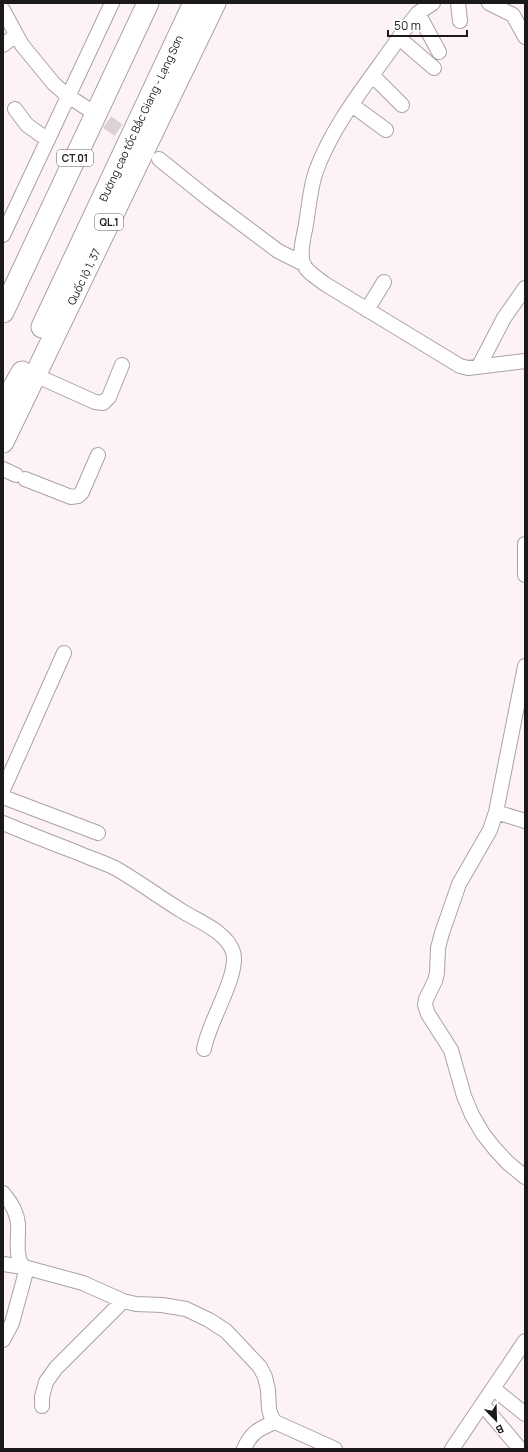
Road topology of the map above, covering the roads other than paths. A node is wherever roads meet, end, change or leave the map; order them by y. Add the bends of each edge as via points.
1 (112, 3) edge
2 (148, 3) edge
3 (194, 3) edge
4 (215, 3) edge
5 (433, 3) edge
6 (458, 3) edge
7 (489, 3) edge
8 (3, 10) edge
9 (418, 13) junction
10 (460, 21) dead end
11 (16, 35) junction
12 (525, 37) edge
13 (399, 38) junction
14 (3, 45) edge
15 (439, 52) dead end
16 (434, 68) dead end
17 (372, 76) junction
18 (68, 96) junction
19 (352, 105) junction
20 (402, 105) dead end
21 (15, 109) dead end
22 (88, 109) tunnel mouth
23 (386, 130) dead end
24 (48, 140) junction
25 (159, 159) tunnel mouth
26 (3, 235) edge
27 (304, 264) junction
28 (384, 282) dead end
29 (525, 288) edge
30 (367, 310) junction
31 (3, 312) edge
32 (525, 361) edge
33 (122, 365) dead end
34 (479, 366) junction
35 (35, 375) junction
36 (3, 406) edge
37 (3, 442) edge
38 (98, 455) dead end
39 (3, 469) edge
40 (525, 544) edge
41 (525, 575) edge
42 (64, 653) dead end
43 (525, 666) edge
44 (3, 790) edge
45 (3, 797) edge
46 (496, 812) junction
47 (525, 821) edge
48 (3, 823) edge
49 (98, 833) dead end
50 (204, 1050) dead end
51 (525, 1177) edge
52 (3, 1193) edge
53 (3, 1264) edge
54 (26, 1267) junction
55 (123, 1302) junction
56 (3, 1340) edge
57 (525, 1341) edge
58 (494, 1389) junction
59 (483, 1404) junction
60 (42, 1406) dead end
61 (525, 1414) edge
62 (275, 1422) junction
63 (244, 1449) edge
64 (335, 1449) edge
65 (452, 1449) edge
66 (520, 1449) edge

1 - 18 street
2 - 31 highway, CT.01
3 - 36 highway, Đường cao tốc Bắc Giang - Lạng Sơn via 16,384
4 - 35 highway, Quốc lộ 1, 37 / QL.1
5 - 9 street
6 - 10 street
7 - 12 street via 512,15
8 - 11 street
9 - 13 street
9 - 15 street
11 - 14 street
11 - 18 street via 54,84
13 - 16 street
13 - 17 street
17 - 19 street
17 - 20 street
18 - 22 street
18 - 24 street
19 - 23 street
19 - 27 street via 334,133 316,172 301,252
21 - 24 street via 24,123
24 - 26 street
25 - 27 street via 278,251
27 - 30 street via 325,284
28 - 30 street
29 - 34 street via 504,318
30 - 34 street via 460,366
32 - 34 street
33 - 35 street via 109,397 103,403 95,402
35 - 37 highway, Quốc lộ 1, 37 / QL.1
38 - 39 street via 78,496 71,497
40 - 41 street
42 - 44 street
43 - 46 street
45 - 49 street
46 - 47 street
46 - 51 street via 490,830 457,891 438,948 435,981 425,1005 451,1050 464,1096 483,1134 508,1163
48 - 50 street via 114,868 227,941 233,952 231,978
52 - 54 street via 15,1211 19,1258 21,1264
53 - 54 street
54 - 55 street via 83,1283
54 - 56 street via 12,1322
55 - 60 street via 56,1368 46,1382
55 - 62 street via 186,1309 226,1331 260,1367 268,1390 269,1409
57 - 58 street
58 - 59 street
58 - 61 street
59 - 65 street
59 - 66 street
62 - 63 street via 250,1435
62 - 64 street

